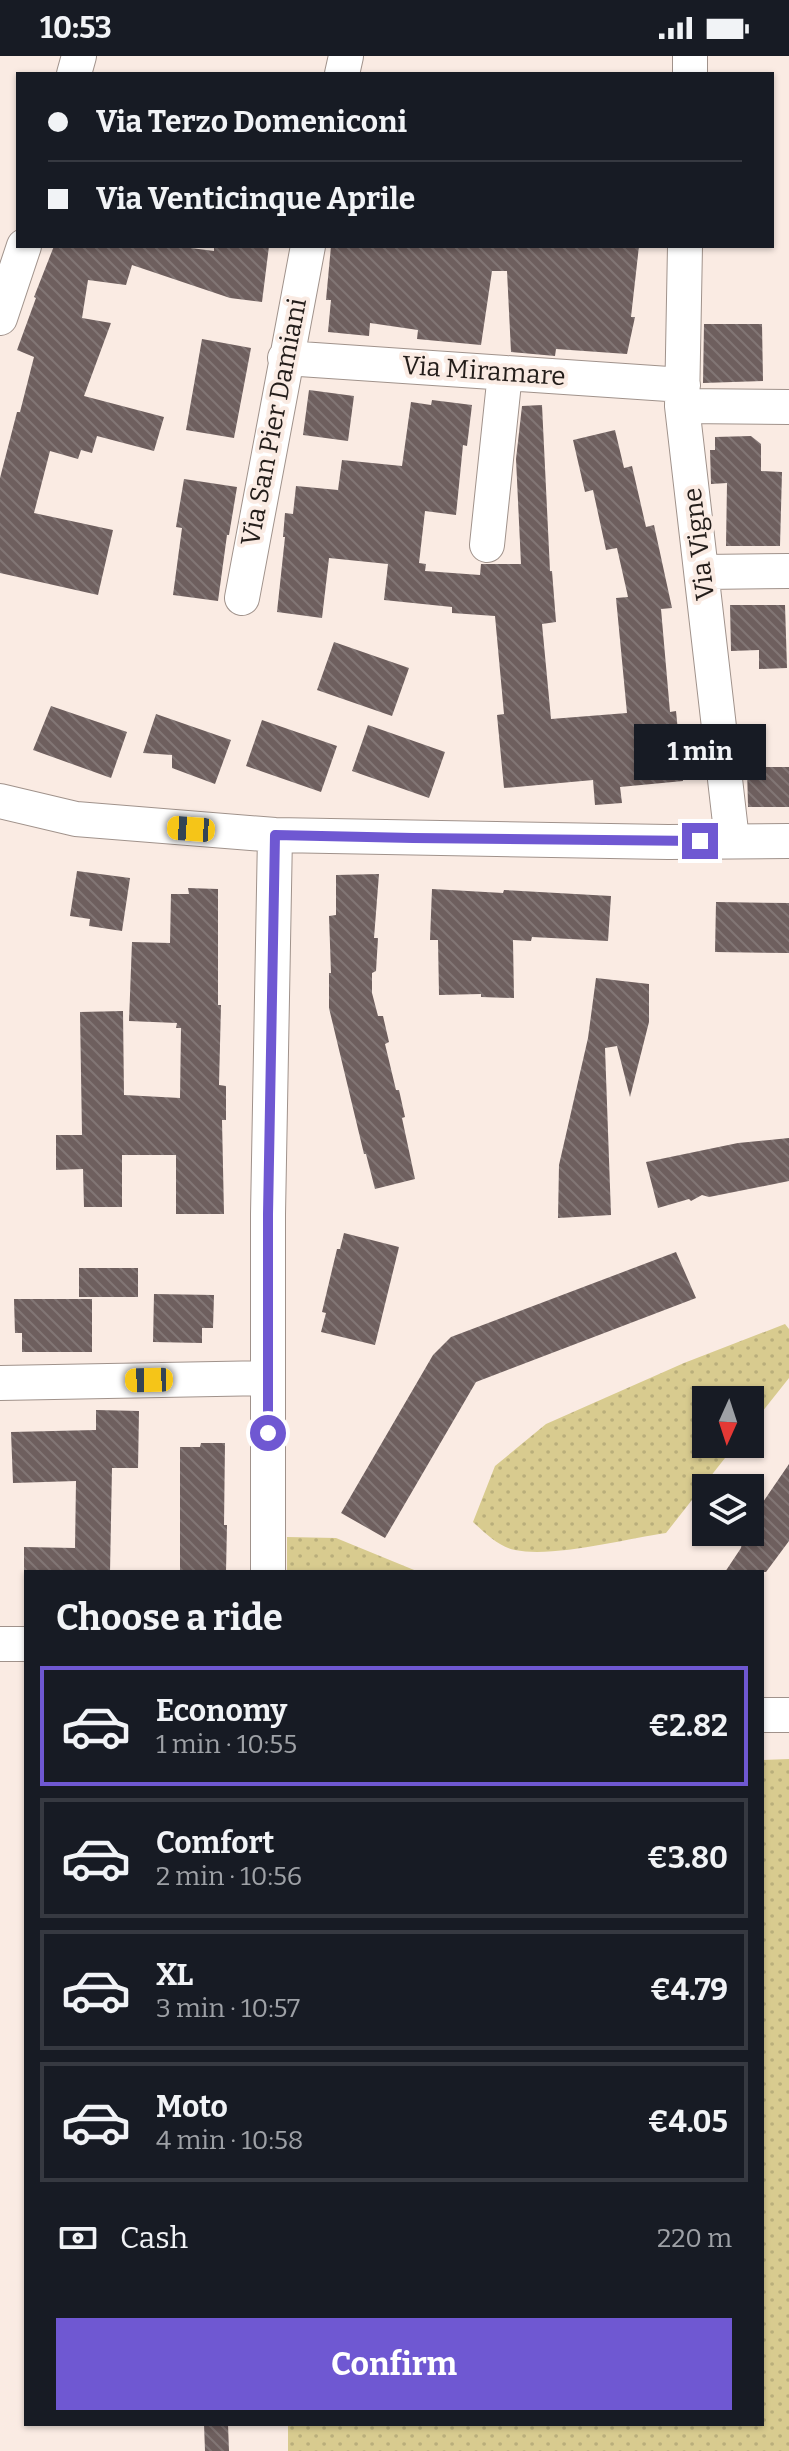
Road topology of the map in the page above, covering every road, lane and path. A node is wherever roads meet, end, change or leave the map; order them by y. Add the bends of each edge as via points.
1 (23, 248) edge
2 (308, 248) edge
3 (685, 248) edge
4 (1, 312) edge
5 (285, 358) junction
6 (505, 373) junction
7 (683, 396) junction
8 (789, 407) edge
9 (487, 545) dead end
10 (789, 571) edge
11 (703, 572) junction
12 (242, 598) dead end
13 (0, 801) edge
14 (275, 835) junction
15 (732, 840) junction
16 (789, 841) edge
17 (268, 1378) junction
18 (0, 1383) edge
19 (268, 1570) edge
20 (0, 1644) edge
21 (24, 1644) edge
22 (764, 1715) edge
23 (789, 1715) edge

1 - 4 street
2 - 5 street, Via San Pier Damiani
3 - 7 street, Via Vigne
5 - 6 street, Via Miramare
5 - 12 street, Via San Pier Damiani
6 - 7 street, Via Miramare
6 - 9 street
7 - 8 street, Via Miramare
7 - 11 street, Via Vigne
10 - 11 street
11 - 15 street, Via Vigne
13 - 14 street via 76,819
14 - 15 street
14 - 17 street
15 - 16 street
17 - 18 street
17 - 19 street
20 - 21 street
22 - 23 street

